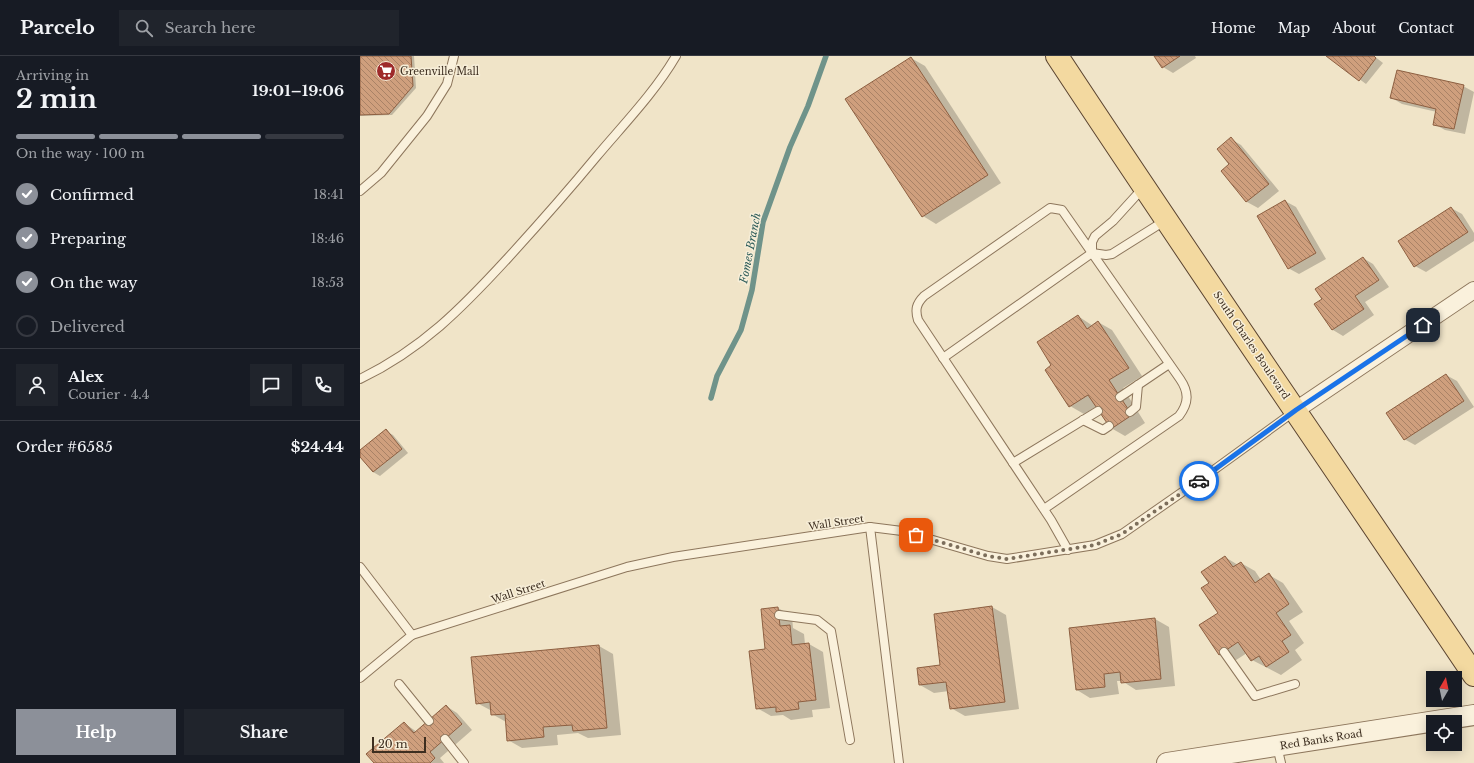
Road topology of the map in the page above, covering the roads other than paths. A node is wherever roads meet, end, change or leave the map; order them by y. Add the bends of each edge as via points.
1 (454, 56) edge
2 (676, 56) edge
3 (1057, 56) edge
4 (1144, 188) junction
5 (360, 191) edge
6 (1167, 219) junction
7 (1092, 253) junction
8 (1474, 290) edge
9 (943, 358) junction
10 (1169, 364) junction
11 (360, 379) edge
12 (1138, 385) junction
13 (1120, 397) dead end
14 (1296, 410) junction
15 (1098, 411) dead end
16 (1130, 412) dead end
17 (1083, 420) junction
18 (1109, 426) dead end
19 (1013, 463) junction
20 (1044, 509) junction
21 (870, 527) junction
22 (1068, 550) junction
23 (360, 566) edge
24 (779, 615) dead end
25 (412, 635) junction
26 (1224, 652) dead end
27 (1474, 675) edge
28 (360, 678) edge
29 (399, 684) dead end
30 (1296, 684) dead end
31 (1474, 715) edge
32 (428, 721) dead end
33 (445, 739) dead end
34 (850, 740) dead end
35 (1279, 755) edge
36 (1222, 759) edge
37 (464, 763) edge
38 (900, 763) edge
39 (1167, 763) edge

1 - 5 lane via 447,84 427,116 381,173
2 - 11 lane via 658,84 551,211 468,302 424,340
3 - 4 main road, South Charles Boulevard
4 - 6 main road, South Charles Boulevard
4 - 7 lane via 1095,236
6 - 7 lane via 1112,254
6 - 14 main road, South Charles Boulevard
7 - 9 lane
7 - 9 lane via 1062,210 1050,208 924,296 916,311 918,320
7 - 10 lane
8 - 14 street
9 - 19 lane
10 - 12 lane
10 - 20 lane via 1186,388 1186,403 1179,416
12 - 13 lane
12 - 16 lane via 1136,407
14 - 22 lane, Wall Street via 1122,534 1095,545
14 - 27 main road, South Charles Boulevard
15 - 17 lane
17 - 18 lane via 1103,430
17 - 19 lane
19 - 20 lane
20 - 22 lane
21 - 22 lane, Wall Street via 902,531 1007,559
21 - 25 lane, Wall Street via 673,557 627,567
21 - 38 lane
23 - 25 lane
24 - 34 lane via 817,620 831,631
25 - 28 lane, Wall Street
26 - 30 lane via 1255,696
29 - 32 lane
31 - 35 street, Red Banks Road
33 - 37 lane
35 - 36 street, Red Banks Road
36 - 39 street, Red Banks Road

